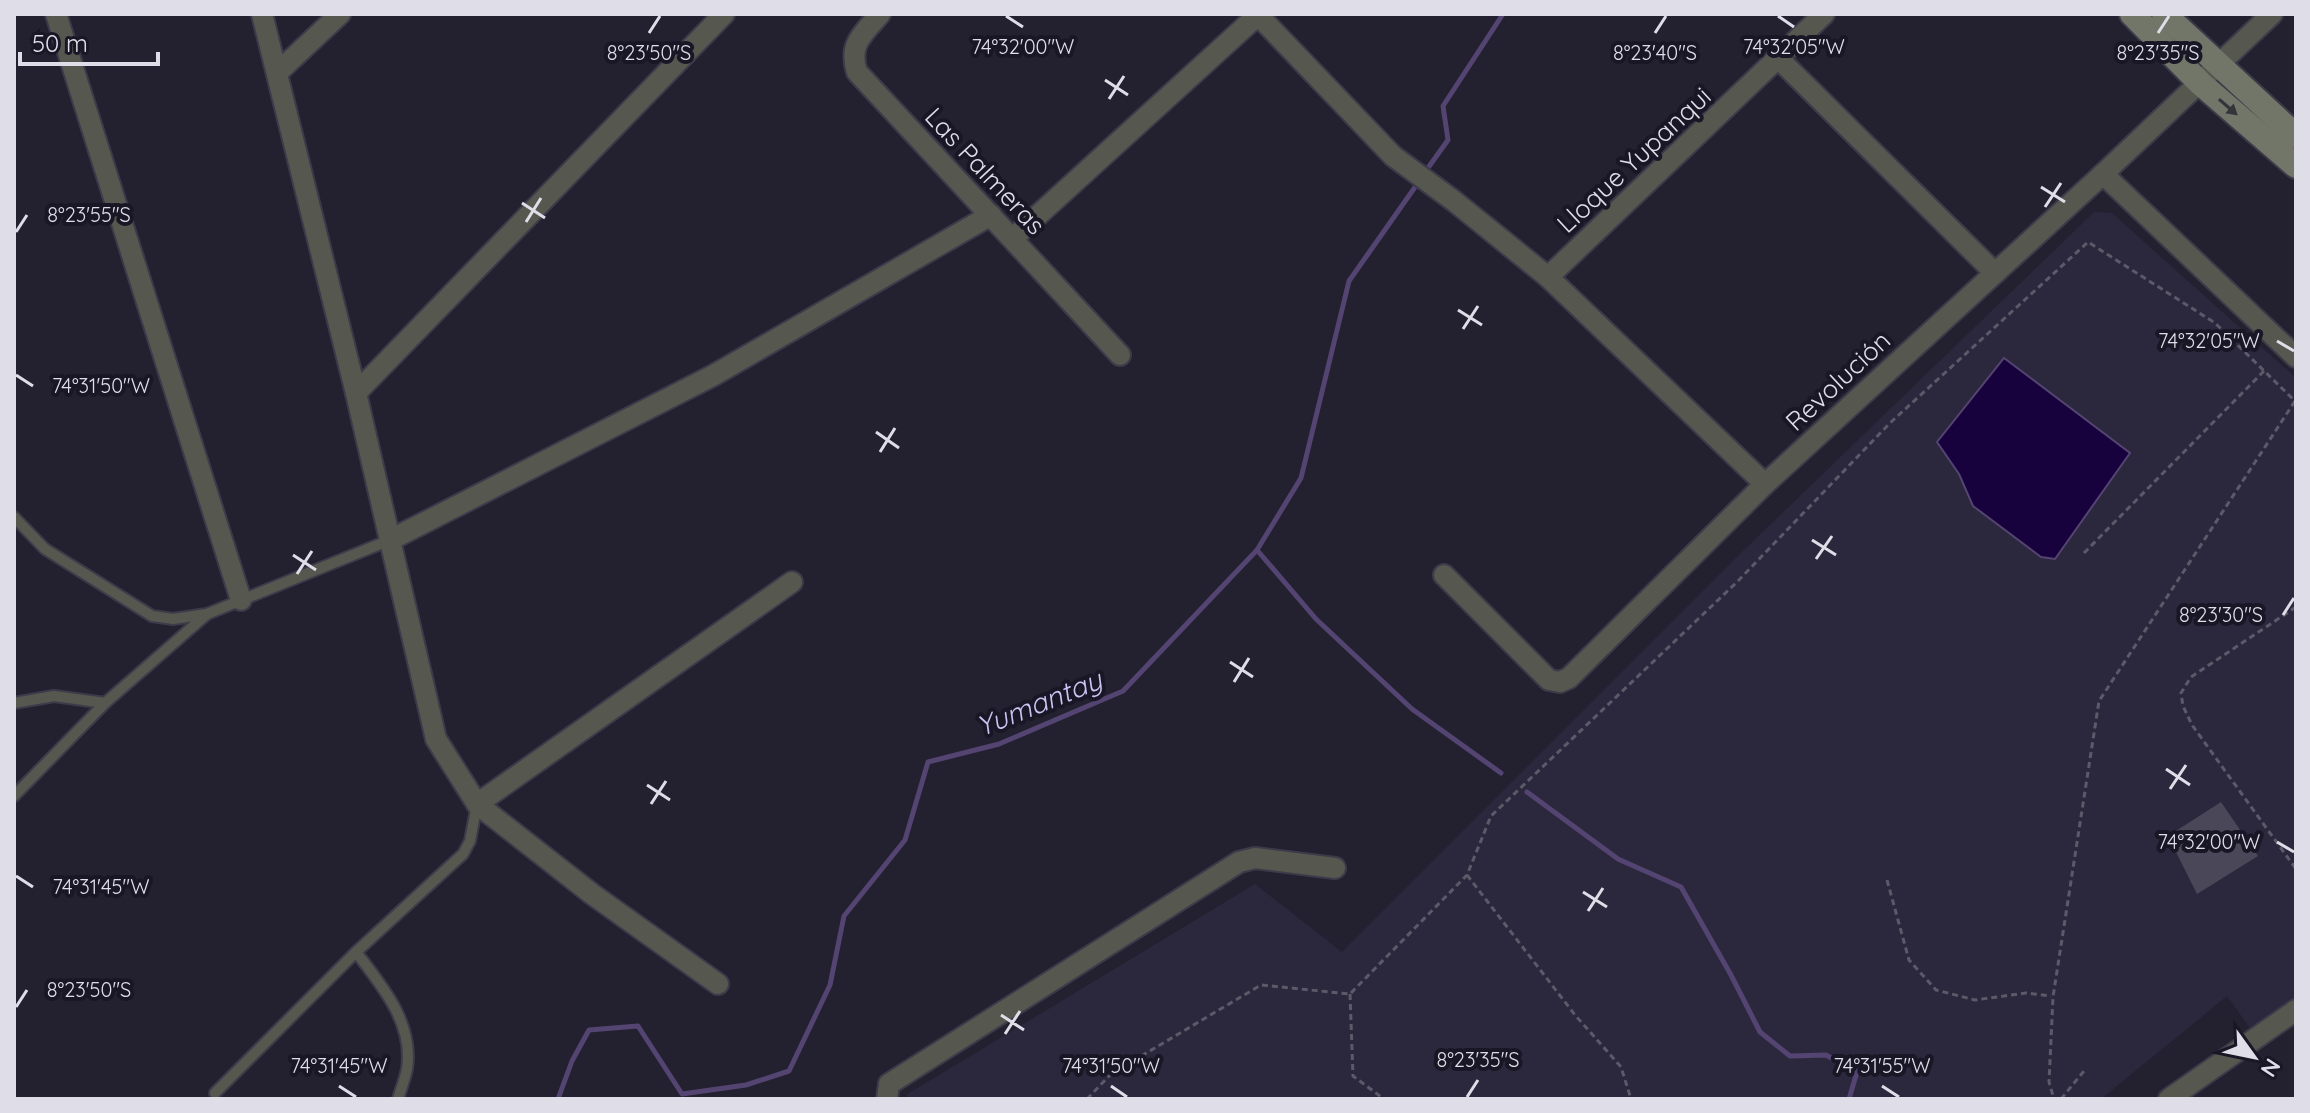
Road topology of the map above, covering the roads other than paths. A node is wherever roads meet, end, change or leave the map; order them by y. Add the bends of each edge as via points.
1 (56, 14) edge
2 (262, 14) edge
3 (340, 14) edge
4 (724, 14) edge
5 (879, 14) edge
6 (1258, 14) edge
7 (1824, 14) edge
8 (2132, 14) edge
9 (2164, 14) edge
10 (2272, 14) edge
11 (1779, 59) junction
12 (277, 73) junction
13 (2209, 74) junction
14 (2296, 136) edge
15 (2296, 166) edge
16 (2103, 174) junction
17 (991, 215) junction
18 (1013, 238) junction
19 (1995, 273) junction
20 (1548, 277) junction
21 (2295, 353) edge
22 (1120, 355) dead end
23 (356, 393) junction
24 (1765, 484) junction
25 (14, 517) edge
26 (390, 540) junction
27 (1444, 575) dead end
28 (792, 582) dead end
29 (241, 600) junction
30 (207, 614) junction
31 (14, 703) edge
32 (105, 703) junction
33 (14, 796) edge
34 (477, 804) junction
35 (1335, 868) dead end
36 (356, 952) junction
37 (718, 984) dead end
38 (2296, 1010) edge
39 (215, 1093) dead end
40 (886, 1097) edge
41 (398, 1099) edge
42 (2169, 1099) edge

1 - 29 street
2 - 12 street
3 - 12 street
4 - 23 street
5 - 17 street, Las Palmeras via 855,45 857,72
6 - 18 street
6 - 20 street via 1393,156
7 - 11 street, Lloque Yupanqui
8 - 13 main road
9 - 13 main road
10 - 13 street, Revolución
11 - 19 street
11 - 20 street, Lloque Yupanqui
12 - 23 street
13 - 14 main road
13 -> 15 main road
13 - 16 street, Revolución
16 - 19 street, Revolución
16 - 21 street
17 - 18 street, Las Palmeras
17 - 26 street via 714,375
18 - 22 street, Las Palmeras
19 - 24 street, Revolución
20 - 24 street
23 - 26 street
24 - 27 street, Revolución via 1560,682 1549,680
25 - 30 lane via 45,549 152,616
26 - 29 lane
26 - 34 street via 436,739
28 - 34 street
29 - 30 lane
30 - 32 lane
31 - 32 lane via 54,696
32 - 33 lane
34 - 36 lane via 463,854
34 - 37 street
35 - 40 street via 1255,858 1239,862 889,1084
36 - 39 lane
36 - 41 lane via 393,1000 405,1035 407,1067
38 - 42 street

